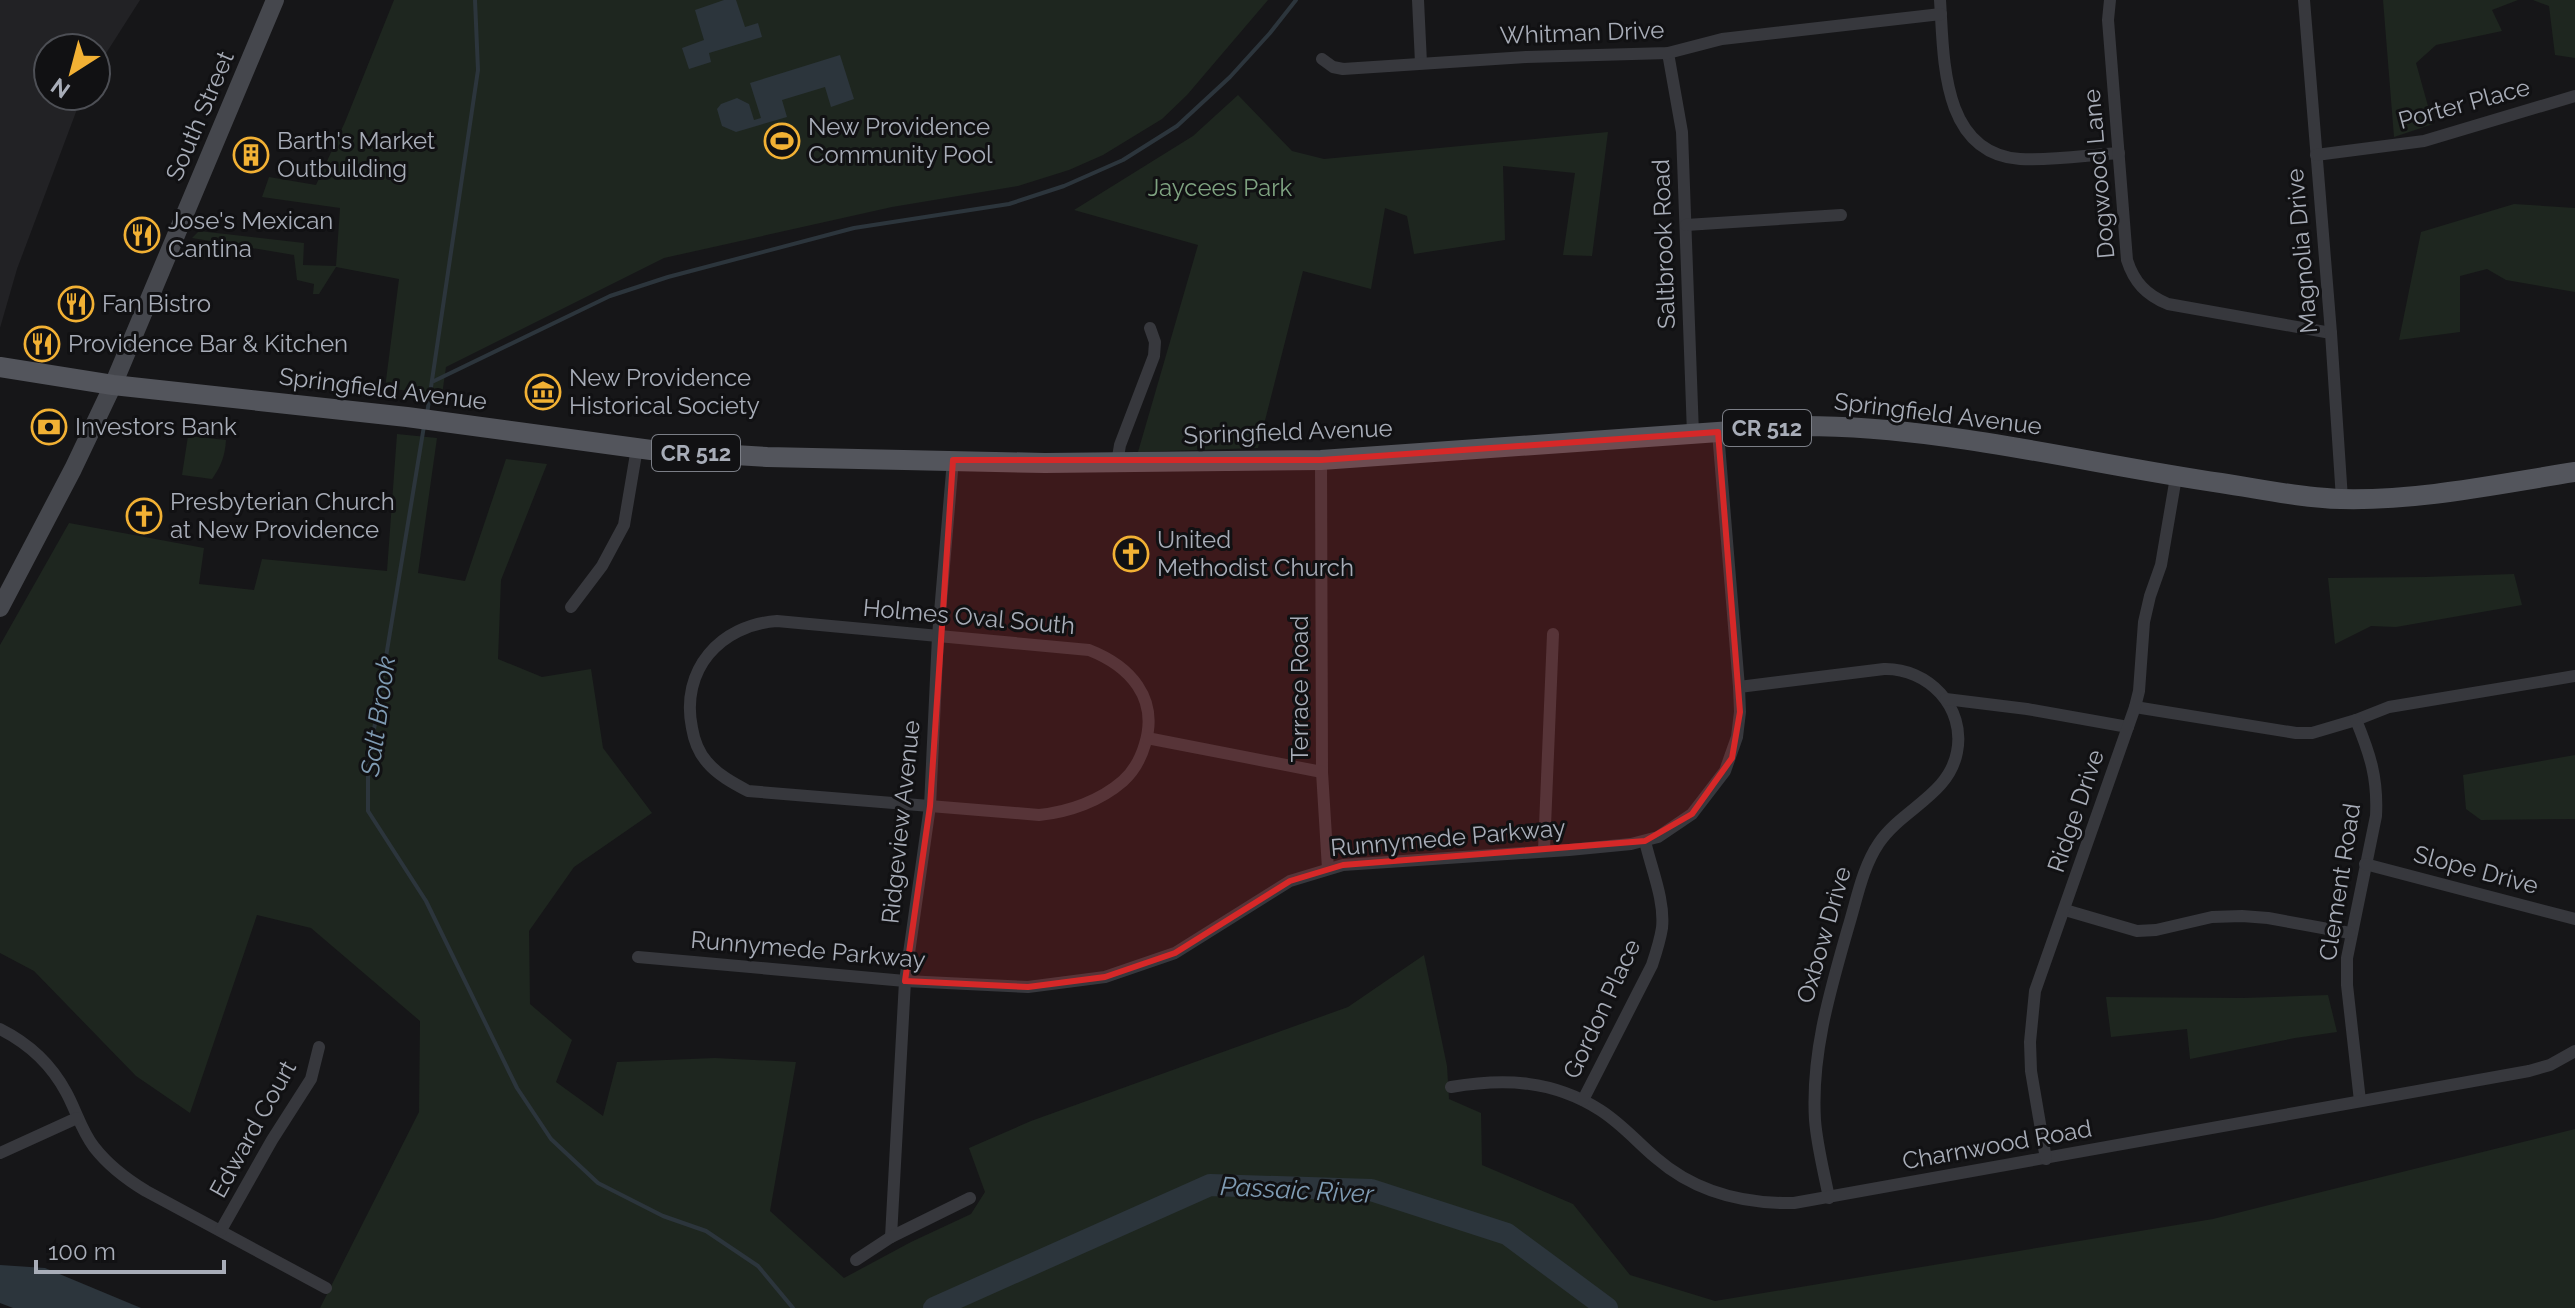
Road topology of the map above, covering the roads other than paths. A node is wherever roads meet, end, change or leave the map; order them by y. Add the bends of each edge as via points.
1 (275, 0) edge
2 (1418, 0) edge
3 (1940, 0) edge
4 (2110, 0) edge
5 (2304, 0) edge
6 (1941, 14) junction
7 (1668, 53) junction
8 (1322, 59) dead end
9 (1421, 63) junction
10 (2575, 96) edge
11 (2119, 153) junction
12 (2316, 155) junction
13 (1841, 215) dead end
14 (1686, 225) junction
15 (1150, 328) dead end
16 (2331, 333) junction
17 (0, 367) edge
18 (113, 385) junction
19 (1718, 432) junction
20 (1693, 434) junction
21 (637, 448) junction
22 (953, 460) junction
23 (1321, 460) junction
24 (1117, 463) junction
25 (2575, 472) edge
26 (2176, 477) junction
27 (2342, 499) junction
28 (571, 607) dead end
29 (0, 608) edge
30 (1553, 634) dead end
31 (938, 636) junction
32 (2575, 676) edge
33 (1739, 687) junction
34 (1946, 699) junction
35 (2135, 707) junction
36 (2356, 720) junction
37 (2128, 727) junction
38 (1147, 738) junction
39 (1322, 772) junction
40 (930, 806) junction
41 (1645, 841) junction
42 (1544, 850) junction
43 (2365, 864) junction
44 (1328, 869) junction
45 (2065, 910) junction
46 (2575, 919) edge
47 (2350, 933) junction
48 (638, 957) dead end
49 (905, 981) junction
50 (0, 1029) edge
51 (319, 1047) dead end
52 (2575, 1051) edge
53 (1451, 1087) dead end
54 (1583, 1100) junction
55 (2360, 1101) junction
56 (77, 1118) junction
57 (0, 1153) edge
58 (2046, 1159) junction
59 (970, 1198) dead end
60 (1829, 1198) junction
61 (221, 1230) junction
62 (891, 1237) junction
63 (856, 1260) dead end
64 (326, 1288) dead end

1 - 18 street, South Street
2 - 9 street
3 - 6 street
4 - 11 street, Dogwood Lane
5 - 12 street, Magnolia Drive
6 - 7 street, Whitman Drive via 1722,39
6 - 11 street via 1951,102 1974,139 2017,159
7 - 9 street, Whitman Drive
7 - 14 street, Saltbrook Road via 1682,132
8 - 9 street, Whitman Drive via 1343,69
10 - 12 street, Porter Place via 2424,141
11 - 16 street, Dogwood Lane via 2127,260 2146,292 2168,304
12 - 16 street, Magnolia Drive
13 - 14 street
14 - 20 street, Saltbrook Road
15 - 24 street via 1154,356
16 - 27 street, Magnolia Drive
17 - 18 main road, Springfield Avenue / CR 512
18 - 21 main road, Springfield Avenue / CR 512
18 - 29 street, South Street
19 - 20 main road, Springfield Avenue / CR 512
19 - 26 main road, Springfield Avenue / CR 512 via 1814,426 1895,430
19 - 33 street, Runnymede Parkway
20 - 23 main road, Springfield Avenue / CR 512
21 - 22 main road, Springfield Avenue / CR 512 via 767,457
21 - 28 street via 624,525
22 - 24 main road, Springfield Avenue / CR 512
22 - 31 street, Ridgeview Avenue
23 - 24 main road, Springfield Avenue / CR 512
23 - 39 street, Terrace Road
25 - 27 main road, Springfield Avenue / CR 512 via 2425,496
26 - 27 main road, Springfield Avenue / CR 512
26 - 35 street, Ridge Drive via 2161,565 2144,622
30 - 42 street
31 - 38 street, Holmes Oval South via 1071,647 1103,655 1136,683 1150,719
31 - 40 street, Ridgeview Avenue
31 - 40 street, Holmes Oval South via 760,623 713,649 693,679 690,717 705,760 748,791
32 - 36 street via 2389,707
33 - 34 street via 1891,669 1919,676
33 - 41 street, Runnymede Parkway via 1737,737 1725,771 1682,823
34 - 37 street
34 - 60 street, Oxbow Drive via 1958,735 1954,764 1939,788 1900,818 1872,855 1823,1019 1815,1097
35 - 36 street via 2296,733
35 - 37 street, Ridge Drive
36 - 43 street, Clement Road via 2375,769 2376,816
37 - 45 street, Ridge Drive
38 - 39 street
38 - 40 street via 1126,778 1098,798 1067,810 1039,815
39 - 44 street, Terrace Road
40 - 49 street, Ridgeview Avenue
41 - 42 street, Runnymede Parkway
41 - 54 street, Gordon Place via 1661,909 1659,943
42 - 44 street, Runnymede Parkway
43 - 46 street, Slope Drive
43 - 47 street, Clement Road
44 - 49 street, Runnymede Parkway via 1290,881 1175,953 1105,977 1028,987
45 - 47 street via 2137,931 2242,916
45 - 58 street, Ridge Drive via 2035,991 2030,1042
47 - 55 street, Clement Road via 2347,985
48 - 49 street, Runnymede Parkway
49 - 62 street, Ridgeview Avenue
50 - 56 street via 49,1067
51 - 61 street, Edward Court via 311,1079
52 - 55 street, Charnwood Road via 2539,1068
53 - 54 street, Charnwood Road via 1522,1082
54 - 60 street, Charnwood Road via 1615,1119 1660,1162 1713,1191 1773,1203
55 - 58 street, Charnwood Road
56 - 57 street
56 - 61 street via 118,1172
58 - 60 street, Charnwood Road
59 - 62 street
61 - 64 street
62 - 63 street

